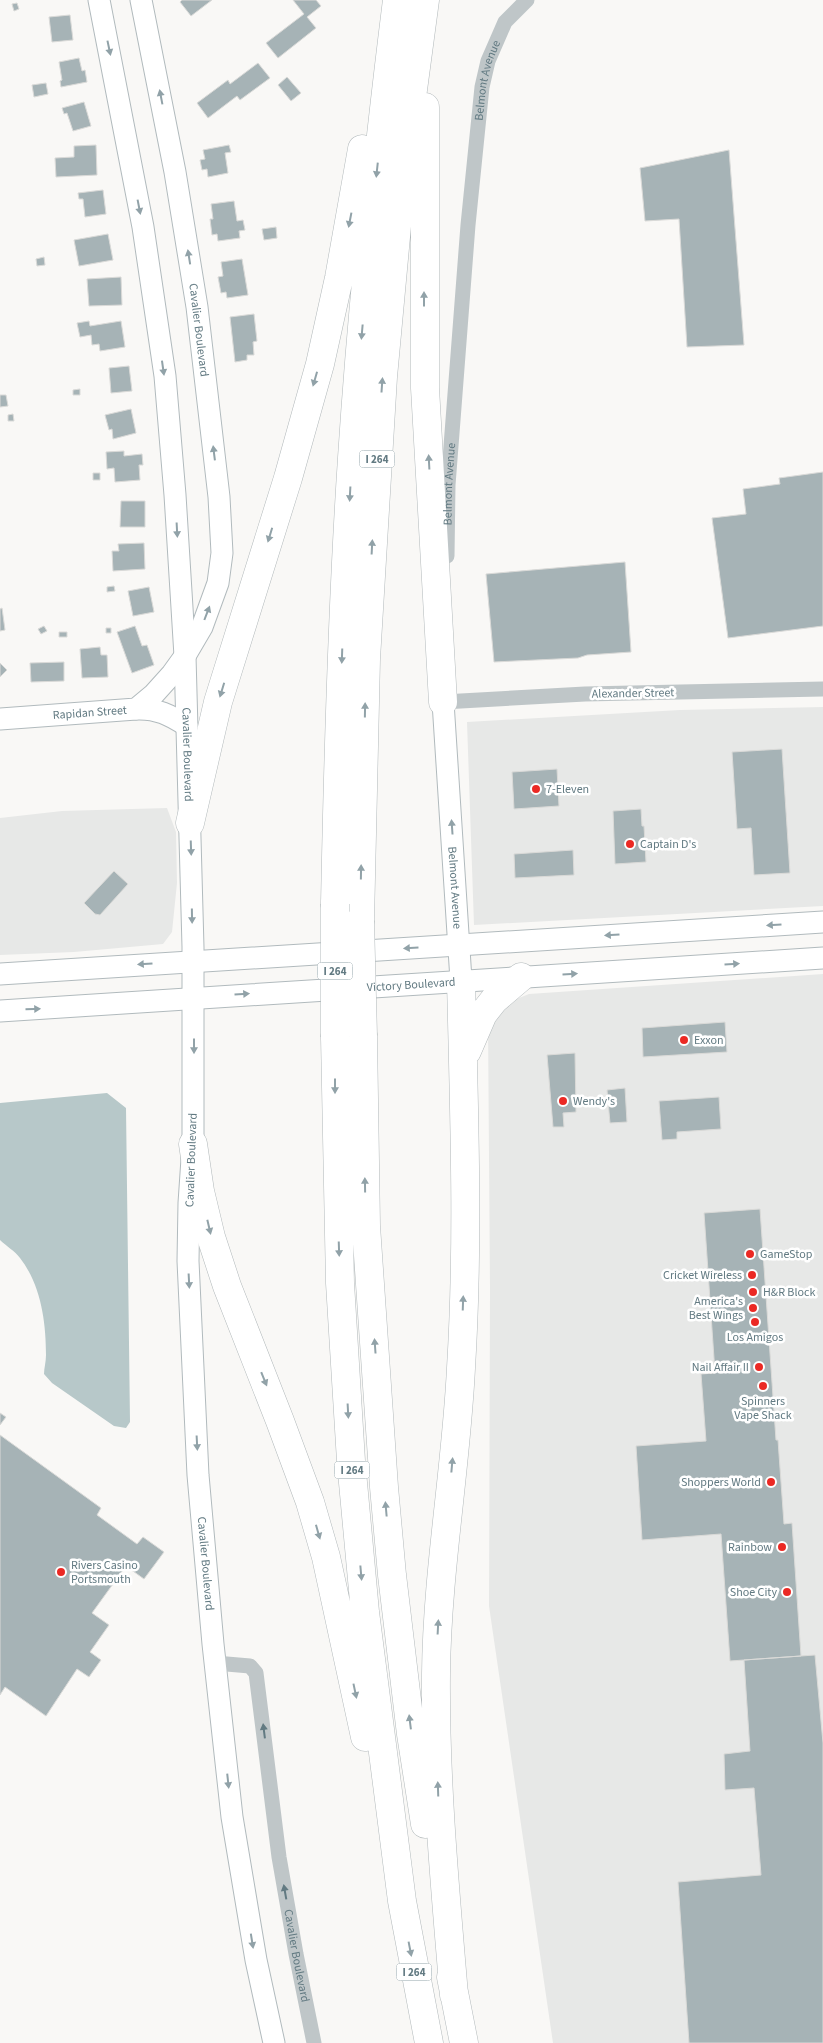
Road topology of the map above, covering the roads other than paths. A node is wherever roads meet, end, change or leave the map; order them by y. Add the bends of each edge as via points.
1 (99, 0) edge
2 (141, 0) edge
3 (389, 0) edge
4 (397, 0) edge
5 (527, 0) edge
6 (424, 12) edge
7 (185, 656) junction
8 (823, 688) edge
9 (443, 702) junction
10 (136, 709) junction
11 (0, 718) edge
12 (187, 726) junction
13 (190, 823) junction
14 (823, 922) edge
15 (460, 945) junction
16 (823, 958) edge
17 (193, 960) junction
18 (0, 974) edge
19 (521, 977) junction
20 (461, 980) junction
21 (193, 998) junction
22 (0, 1011) edge
23 (463, 1059) junction
24 (193, 1144) junction
25 (215, 1663) junction
26 (402, 1901) junction
27 (454, 1995) junction
28 (274, 2043) edge
29 (314, 2043) edge
30 (428, 2043) edge
31 (464, 2043) edge

1 -> 7 main road, Cavalier Boulevard via 143,227 164,376
7 -> 2 main road, Cavalier Boulevard via 202,627 218,583 222,553 219,497 176,172
3 -> 13 highway via 346,244 320,364 218,702
4 -> 26 highway, I 264, bridge via 374,197 352,459 340,712 335,1037 340,1283 351,1461 365,1612
5 - 9 street, Belmont Avenue via 505,22 488,61 482,87 448,485
9 -> 6 highway via 425,388
27 -> 6 highway, I 264, bridge via 411,1734 390,1556 366,1226 360,921 366,659 383,377 402,172
7 - 10 main road, Rapidan Street via 154,694
7 - 12 main road, Cavalier Boulevard
8 - 9 street, Alexander Street via 585,694
15 -> 9 main road, Belmont Avenue
10 - 11 main road, Rapidan Street
10 - 12 main road via 165,713
12 - 13 main road, Cavalier Boulevard
13 -> 17 main road, Cavalier Boulevard
14 -> 15 main road
15 -> 17 main road
15 - 20 main road, Belmont Avenue
19 -> 16 main road, Victory Boulevard
17 -> 18 main road
17 - 21 main road, Cavalier Boulevard
19 - 20 main road, Victory Boulevard
19 - 23 highway via 483,1014
21 -> 20 main road, Victory Boulevard
20 - 23 highway
22 -> 21 main road, Victory Boulevard
21 -> 24 main road, Cavalier Boulevard
27 -> 23 highway via 439,1809 436,1672 462,1369 466,1158
24 -> 25 main road, Cavalier Boulevard via 188,1261 198,1475
24 -> 26 highway via 200,1191 224,1278 287,1439 326,1557
25 -> 28 main road, Cavalier Boulevard via 232,1817 256,1960
29 -> 25 street, Cavalier Boulevard via 279,1857 256,1673 250,1666
26 -> 30 highway, I 264
27 - 31 highway, I 264

